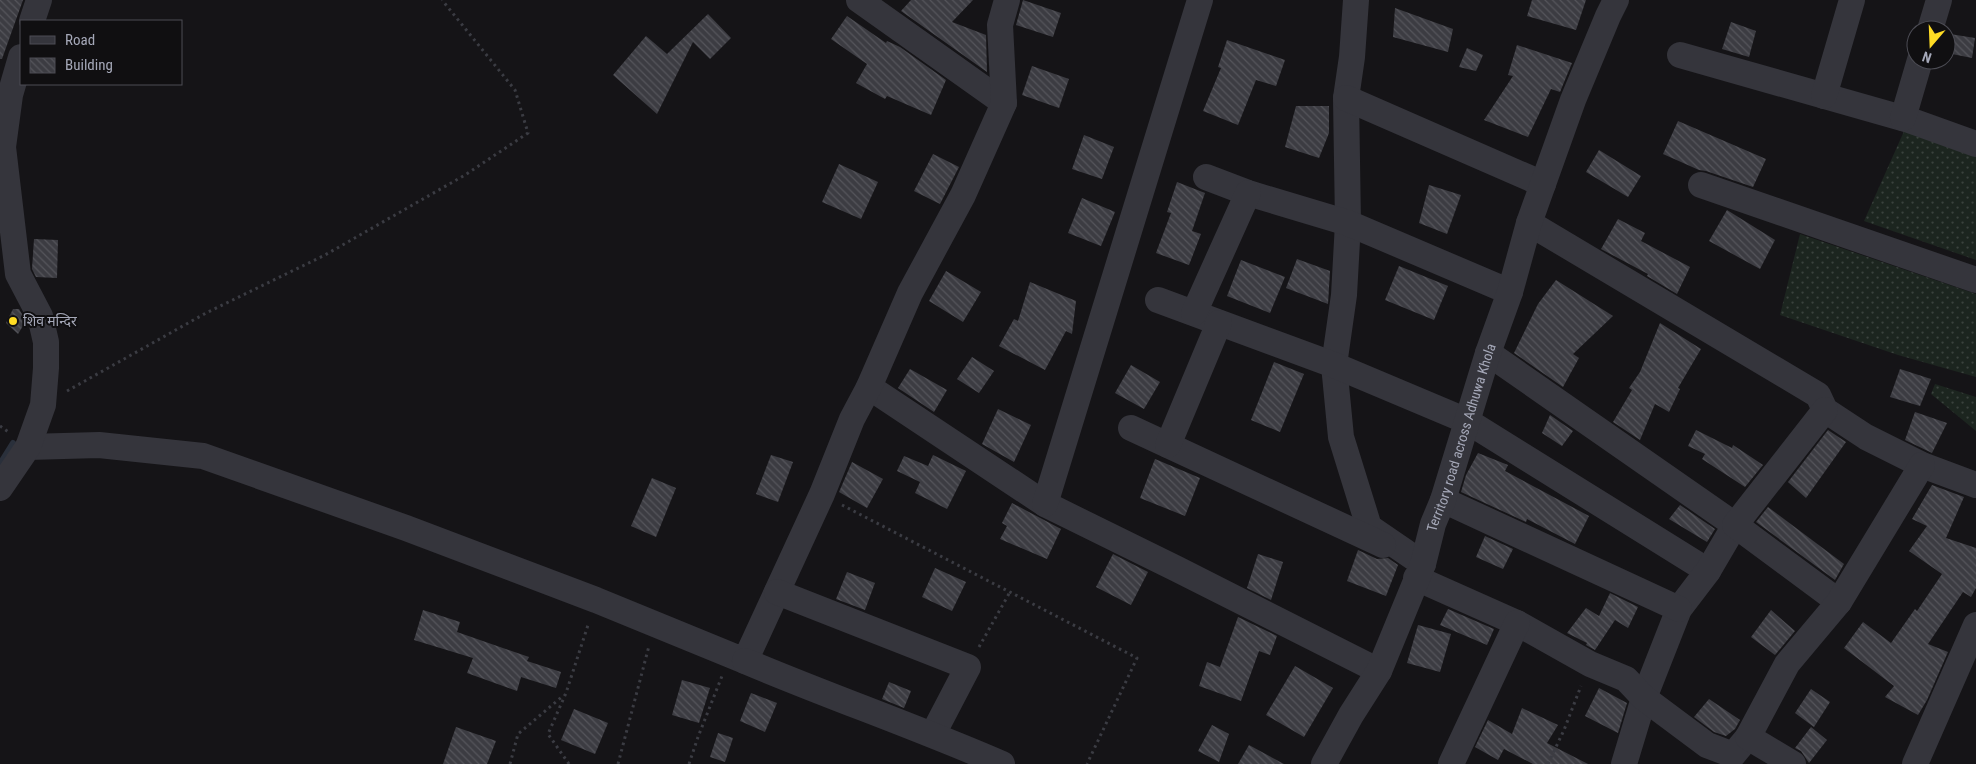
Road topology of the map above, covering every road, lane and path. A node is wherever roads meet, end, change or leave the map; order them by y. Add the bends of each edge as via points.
1 (39, 0) edge
2 (442, 0) edge
3 (859, 0) edge
4 (1007, 0) edge
5 (1200, 0) edge
6 (1356, 0) edge
7 (1616, 0) edge
8 (1852, 0) edge
9 (1939, 0) edge
10 (32, 20) edge
11 (1933, 20) edge
12 (1680, 55) dead end
13 (20, 60) edge
14 (1917, 70) edge
15 (1824, 96) junction
16 (1346, 98) junction
17 (1004, 103) junction
18 (1903, 118) junction
19 (1976, 144) edge
20 (1206, 177) dead end
21 (1543, 184) junction
22 (1701, 185) dead end
23 (1248, 193) junction
24 (1348, 223) junction
25 (1529, 223) junction
26 (1976, 280) edge
27 (9, 281) edge
28 (1510, 292) junction
29 (1158, 300) dead end
30 (1194, 313) junction
31 (1219, 323) junction
32 (1488, 353) junction
33 (1334, 365) junction
34 (869, 387) junction
35 (43, 405) junction
36 (1825, 410) junction
37 (1467, 421) junction
38 (1131, 428) dead end
39 (1168, 445) junction
40 (28, 446) junction
41 (1922, 465) junction
42 (1976, 485) edge
43 (0, 488) edge
44 (822, 494) junction
45 (1442, 500) junction
46 (1045, 504) junction
47 (1735, 525) junction
48 (1419, 571) junction
49 (1708, 571) junction
50 (777, 592) junction
51 (1010, 592) junction
52 (596, 600) junction
53 (1839, 602) junction
54 (1679, 609) junction
55 (656, 623) junction
56 (1517, 623) junction
57 (1976, 626) edge
58 (1590, 664) junction
59 (735, 665) junction
60 (968, 667) junction
61 (1378, 671) junction
62 (566, 693) junction
63 (1644, 698) junction
64 (933, 734) junction
65 (1748, 737) junction
66 (510, 764) edge
67 (569, 764) edge
68 (618, 764) edge
69 (689, 764) edge
70 (1002, 764) edge
71 (1087, 764) edge
72 (1324, 764) edge
73 (1451, 764) edge
74 (1548, 764) edge
75 (1624, 764) edge
76 (1793, 764) edge
77 (1915, 764) edge

1 - 10 street
2 - 35 path via 515,90 528,133 464,175 333,251 206,313
3 - 17 street
4 - 17 street via 1000,25
5 - 46 street
6 - 16 street
7 - 21 street, Territory road across Adhuwa Khola via 1573,100
8 - 15 street
9 - 11 street
12 - 15 street
13 - 27 street via 10,95 3,147
14 - 18 street
15 - 18 street
16 - 21 street
16 - 24 street
17 - 34 street via 963,195 910,293
18 - 19 street
20 - 23 street
21 - 25 street, Territory road across Adhuwa Khola
22 - 26 street
23 - 24 street
23 - 30 street
24 - 28 street
24 - 33 street via 1344,295
25 - 28 street, Territory road across Adhuwa Khola
25 - 36 street via 1818,395
27 - 35 street via 40,316 46,342
28 - 32 street, Territory road across Adhuwa Khola
29 - 30 street
30 - 31 street
31 - 33 street
31 - 39 street
32 - 37 street, Territory road across Adhuwa Khola
32 - 47 street
33 - 37 street
33 - 48 street via 1341,437 1370,527
34 - 44 street via 852,419
34 - 46 street
35 - 40 street
36 - 41 street via 1866,437
36 - 47 street
37 - 45 street, Territory road across Adhuwa Khola
37 - 49 street
38 - 39 street
39 - 48 street
40 - 43 street
40 - 52 street via 99,445 204,456
41 - 42 street
41 - 53 street
44 - 50 street
44 - 51 path
45 - 48 street, Territory road across Adhuwa Khola
45 - 54 street
46 - 61 street
47 - 49 street
47 - 53 street
48 - 56 street
48 - 61 street, Territory road across Adhuwa Khola
49 - 54 street
50 - 59 street
50 - 60 street
51 - 60 path
51 - 71 path via 1137,658
52 - 55 street
52 - 62 path
53 - 65 street via 1787,664
54 - 63 street
55 - 59 street
55 - 68 path
56 - 58 street
56 - 73 street
57 - 77 street
58 - 63 street via 1626,679
58 - 74 path
59 - 64 street
59 - 69 path via 698,737
60 - 64 street
61 - 72 street, Territory road across Adhuwa Khola
62 - 66 path via 518,734
62 - 67 path via 548,734
63 - 65 street via 1707,746 1733,755
63 - 75 street
64 - 70 street
65 - 76 street

